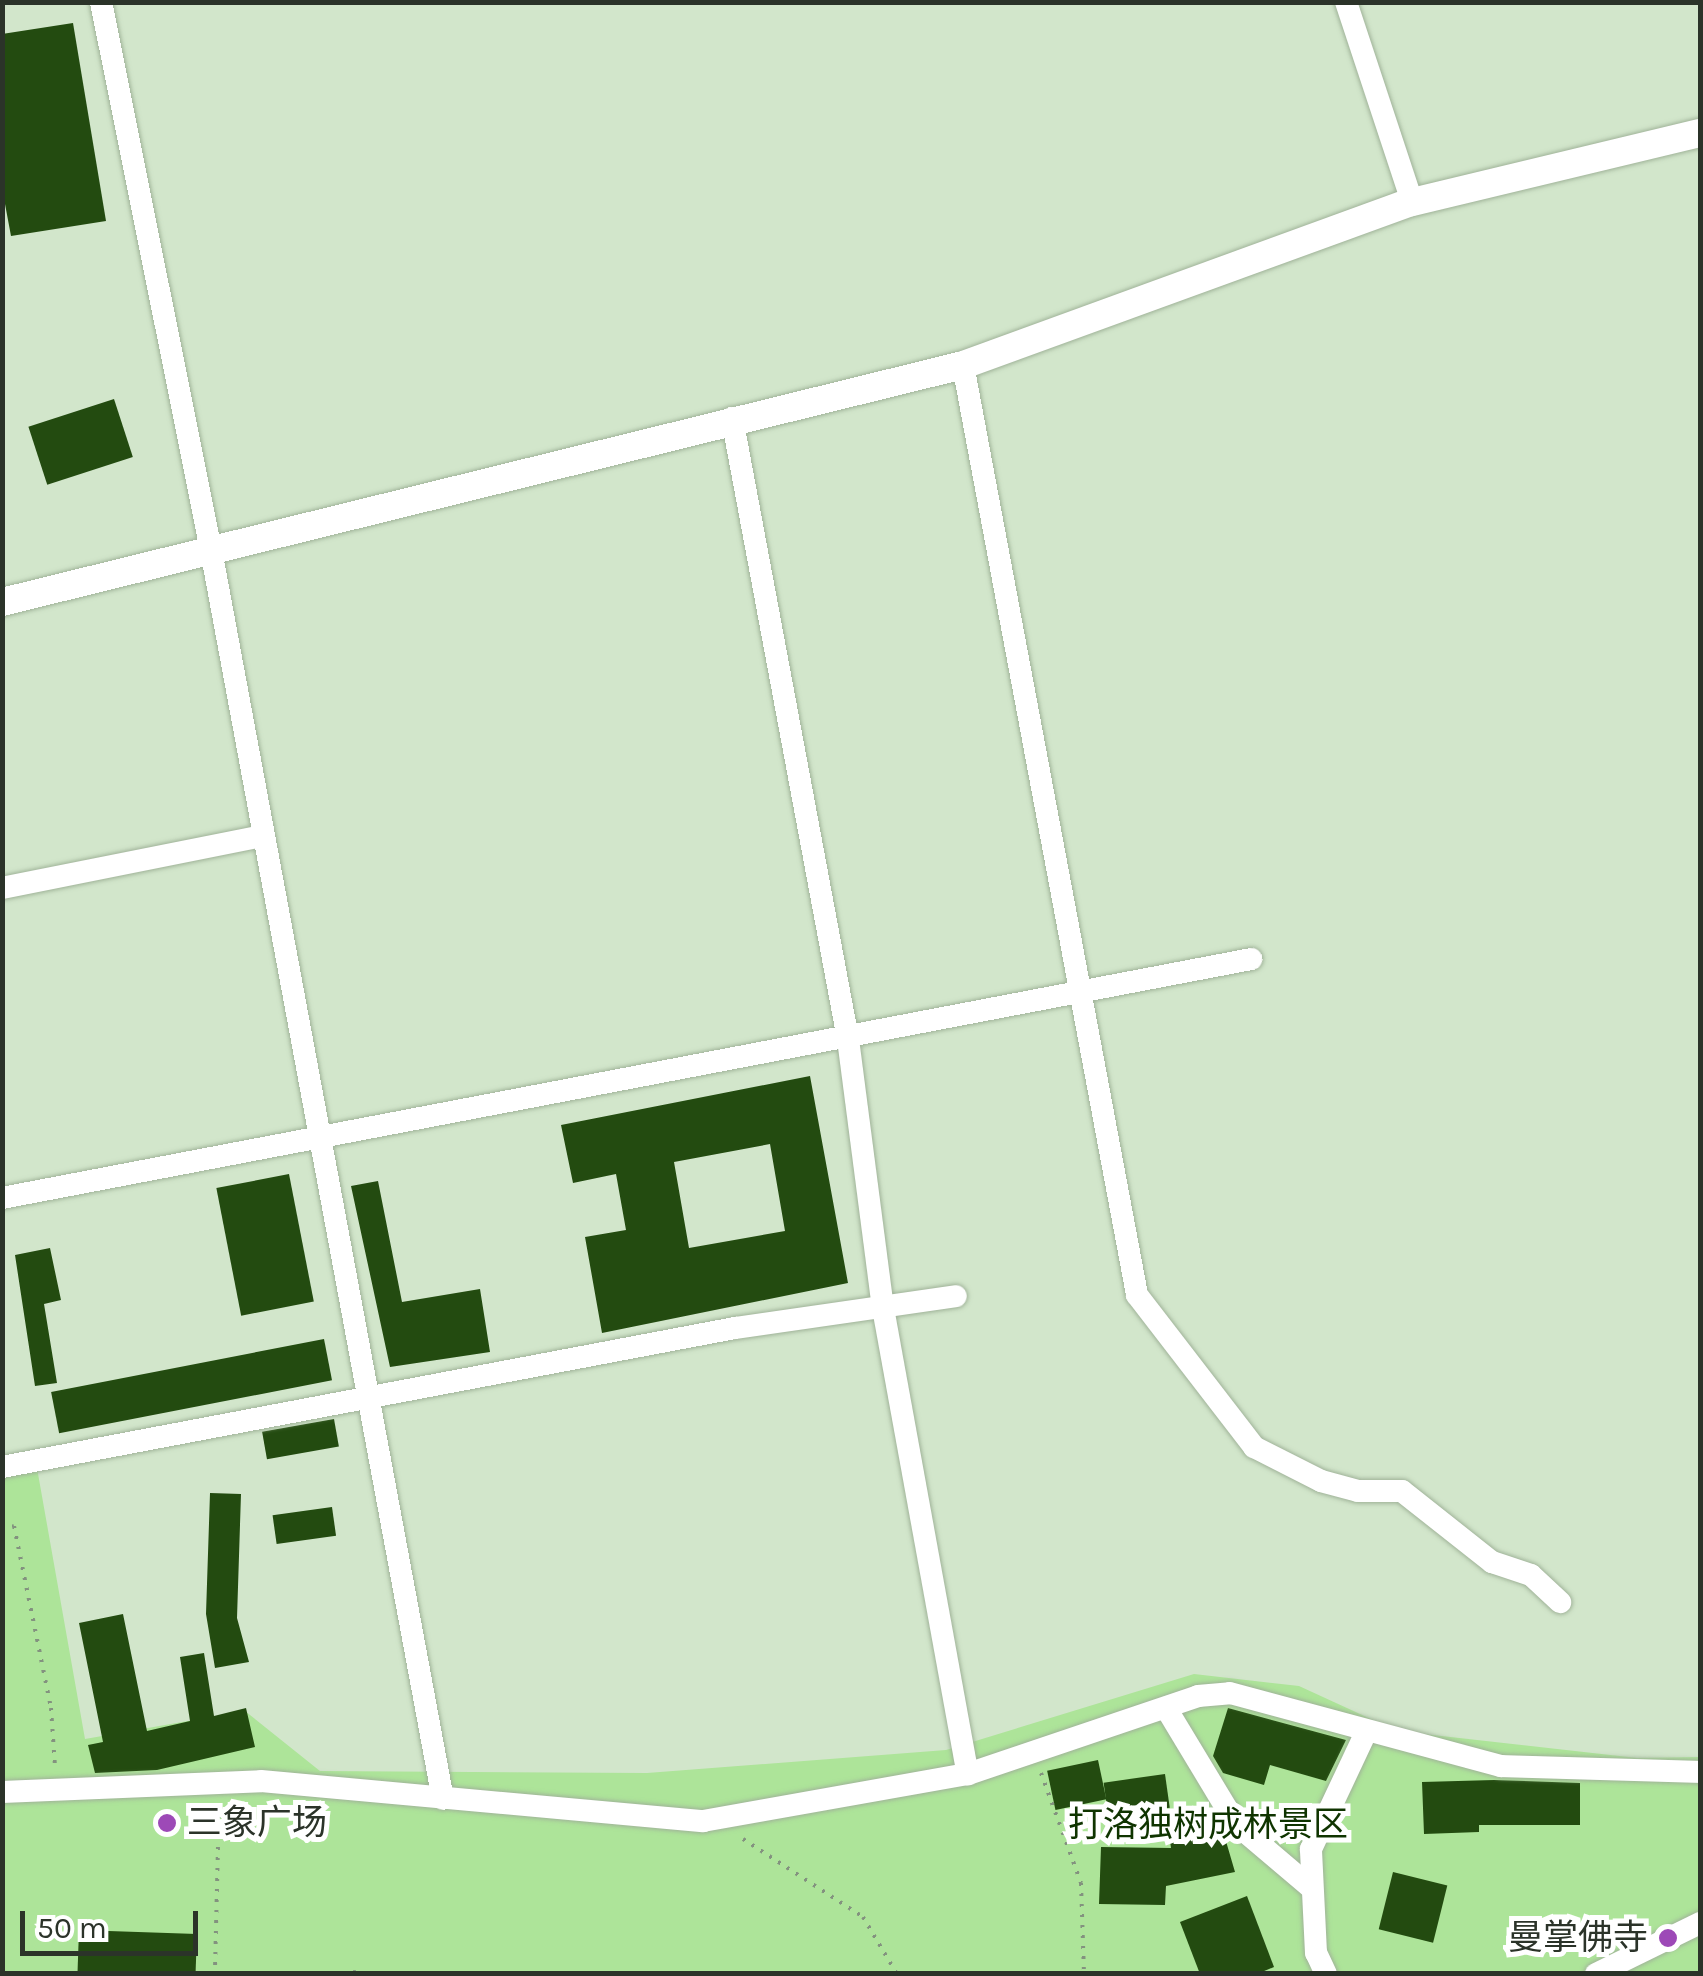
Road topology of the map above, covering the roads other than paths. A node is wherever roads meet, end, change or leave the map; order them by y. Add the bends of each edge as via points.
1 (101, 2) edge
2 (1346, 2) edge
3 (1700, 134) edge
4 (1412, 202) junction
5 (963, 365) junction
6 (732, 418) junction
7 (211, 550) junction
8 (2, 602) edge
9 (263, 836) junction
10 (2, 888) edge
11 (1250, 959) dead end
12 (1080, 995) junction
13 (848, 1039) junction
14 (317, 1138) junction
15 (2, 1198) edge
16 (956, 1296) dead end
17 (883, 1308) junction
18 (366, 1398) junction
19 (2, 1466) edge
20 (1560, 1602) dead end
21 (1166, 1708) junction
22 (1366, 1732) junction
23 (1700, 1772) edge
24 (968, 1774) junction
25 (2, 1792) edge
26 (443, 1799) junction
27 (1310, 1886) junction
28 (1700, 1923) edge
29 (1326, 1974) edge
30 (1596, 1974) edge

1 - 7 street
2 - 4 street
3 - 4 street
4 - 5 street
5 - 6 street
5 - 12 street
6 - 7 street
6 - 13 street
7 - 8 street
7 - 9 street
9 - 10 street
9 - 14 street
11 - 12 street
12 - 13 street
12 - 20 street via 1136,1294 1154,1324 1254,1447 1321,1482 1402,1491 1492,1562 1531,1575
13 - 14 street
13 - 17 street
14 - 15 street
14 - 18 street
16 - 17 street
17 - 18 street via 735,1328
17 - 24 street
18 - 19 street
18 - 26 street
21 - 22 street via 1230,1694
21 - 24 street
21 - 27 street via 1236,1824
22 - 23 street via 1502,1766
22 - 27 street via 1313,1843
24 - 26 street via 724,1818
25 - 26 street via 219,1783
27 - 29 street via 1316,1953
28 - 30 street

